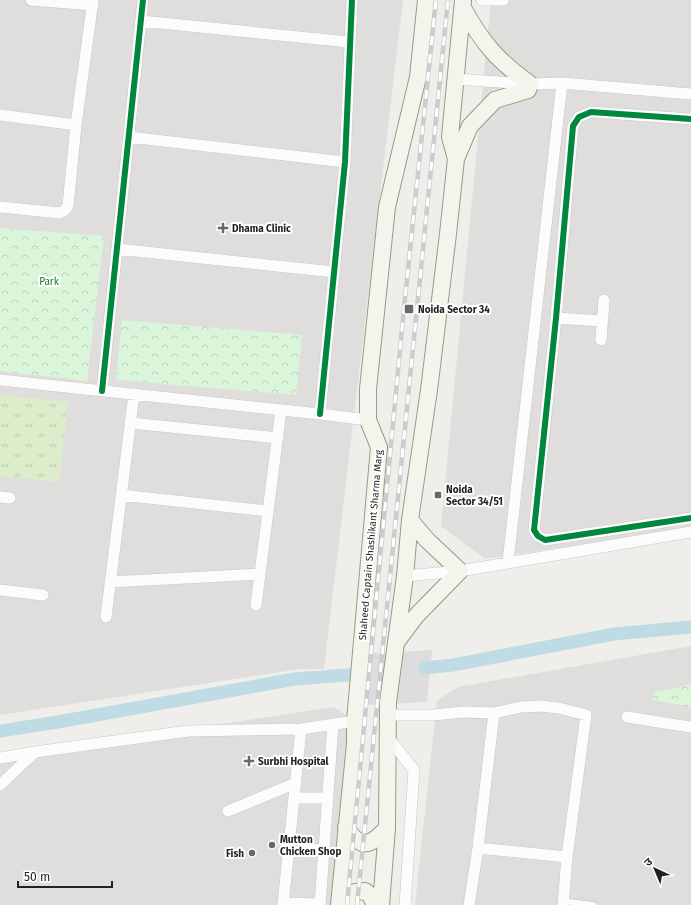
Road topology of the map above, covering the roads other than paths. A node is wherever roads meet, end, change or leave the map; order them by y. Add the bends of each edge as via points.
1 (31, 0) edge
2 (143, 0) edge
3 (352, 0) edge
4 (426, 0) edge
5 (482, 0) edge
6 (499, 0) edge
7 (93, 3) edge
8 (463, 4) edge
9 (141, 21) junction
10 (349, 42) junction
11 (455, 79) junction
12 (562, 83) junction
13 (530, 84) junction
14 (691, 94) edge
15 (0, 116) edge
16 (691, 119) edge
17 (76, 125) junction
18 (129, 137) junction
19 (456, 159) junction
20 (344, 162) junction
21 (0, 206) edge
22 (117, 249) junction
23 (334, 272) junction
24 (604, 300) dead end
25 (556, 318) junction
26 (602, 321) junction
27 (601, 340) dead end
28 (0, 380) edge
29 (102, 391) junction
30 (134, 394) junction
31 (281, 410) junction
32 (320, 414) junction
33 (368, 420) junction
34 (131, 422) junction
35 (278, 438) junction
36 (121, 495) junction
37 (268, 511) junction
38 (691, 518) edge
39 (410, 520) junction
40 (691, 532) edge
41 (508, 562) junction
42 (460, 571) junction
43 (260, 574) junction
44 (405, 576) junction
45 (110, 582) junction
46 (0, 590) edge
47 (43, 595) dead end
48 (256, 605) dead end
49 (106, 617) dead end
50 (395, 648) junction
51 (388, 709) junction
52 (494, 713) junction
53 (627, 717) dead end
54 (355, 721) junction
55 (333, 724) junction
56 (691, 727) edge
57 (301, 729) junction
58 (387, 736) junction
59 (35, 752) junction
60 (0, 758) edge
61 (296, 783) junction
62 (0, 785) edge
63 (294, 798) junction
64 (328, 798) junction
65 (228, 812) dead end
66 (346, 827) junction
67 (387, 828) junction
68 (478, 848) junction
69 (324, 849) junction
70 (289, 852) junction
71 (567, 857) junction
72 (563, 903) edge
73 (283, 904) edge
74 (320, 904) edge
75 (339, 905) edge
76 (344, 905) edge
77 (375, 905) edge
78 (381, 905) edge
79 (405, 905) edge
80 (469, 905) edge
81 (594, 905) edge

1 - 7 street
2 - 9 street
3 - 10 street
4 - 33 main road, Shaheed Captain Shashikant Sharma Marg via 418,77 386,207 368,389
5 - 6 street
7 - 17 street
8 - 11 main road
8 - 13 main road via 475,30 491,51 509,69
9 - 10 street
9 - 18 street
10 - 20 street
11 - 13 street
11 - 19 main road via 450,137
12 - 13 street
12 - 14 street
12 - 41 street
13 - 19 main road via 528,90 495,100 470,126
15 - 17 street
16 - 25 street via 591,112 579,117 573,126
17 - 21 street via 68,206 65,210 60,213
18 - 20 street
18 - 22 street
19 - 39 main road via 429,390
20 - 23 street
22 - 23 street
22 - 29 street
23 - 32 street
24 - 26 street
25 - 26 street
25 - 38 street via 534,530 538,536 545,540
26 - 27 street
28 - 29 street
29 - 30 street
30 - 31 street
30 - 34 street
31 - 32 street
31 - 35 street
32 - 33 street
33 - 54 main road, Shaheed Captain Shashikant Sharma Marg via 379,447
34 - 35 street
34 - 36 street
35 - 37 street
36 - 37 street
36 - 45 street
37 - 43 street
39 - 42 main road
39 - 44 main road
40 - 41 street
41 - 42 street
42 - 44 street
42 - 50 main road via 416,616
43 - 45 street
43 - 48 street
44 - 50 main road
45 - 49 street
46 - 47 street
50 - 51 main road
51 - 52 street via 433,715
51 - 58 main road
52 - 68 street
52 - 71 street via 540,706 586,714
53 - 56 street
54 - 55 street
54 - 66 main road, Shaheed Captain Shashikant Sharma Marg
55 - 57 street
55 - 64 street
57 - 59 street via 188,731
57 - 61 street
58 - 67 main road
58 - 79 street via 414,770
59 - 60 street
59 - 62 street
61 - 63 street
61 - 65 street
63 - 64 street
63 - 70 street
64 - 69 street
66 - 67 main road via 352,838 365,844 379,837
66 - 75 main road, Shaheed Captain Shashikant Sharma Marg
67 - 78 main road
68 - 71 street
68 - 80 street
69 - 70 street
69 - 74 street
70 - 73 street
71 - 72 street
72 - 81 lane
73 - 74 street
76 - 77 main road via 355,892 365,891

